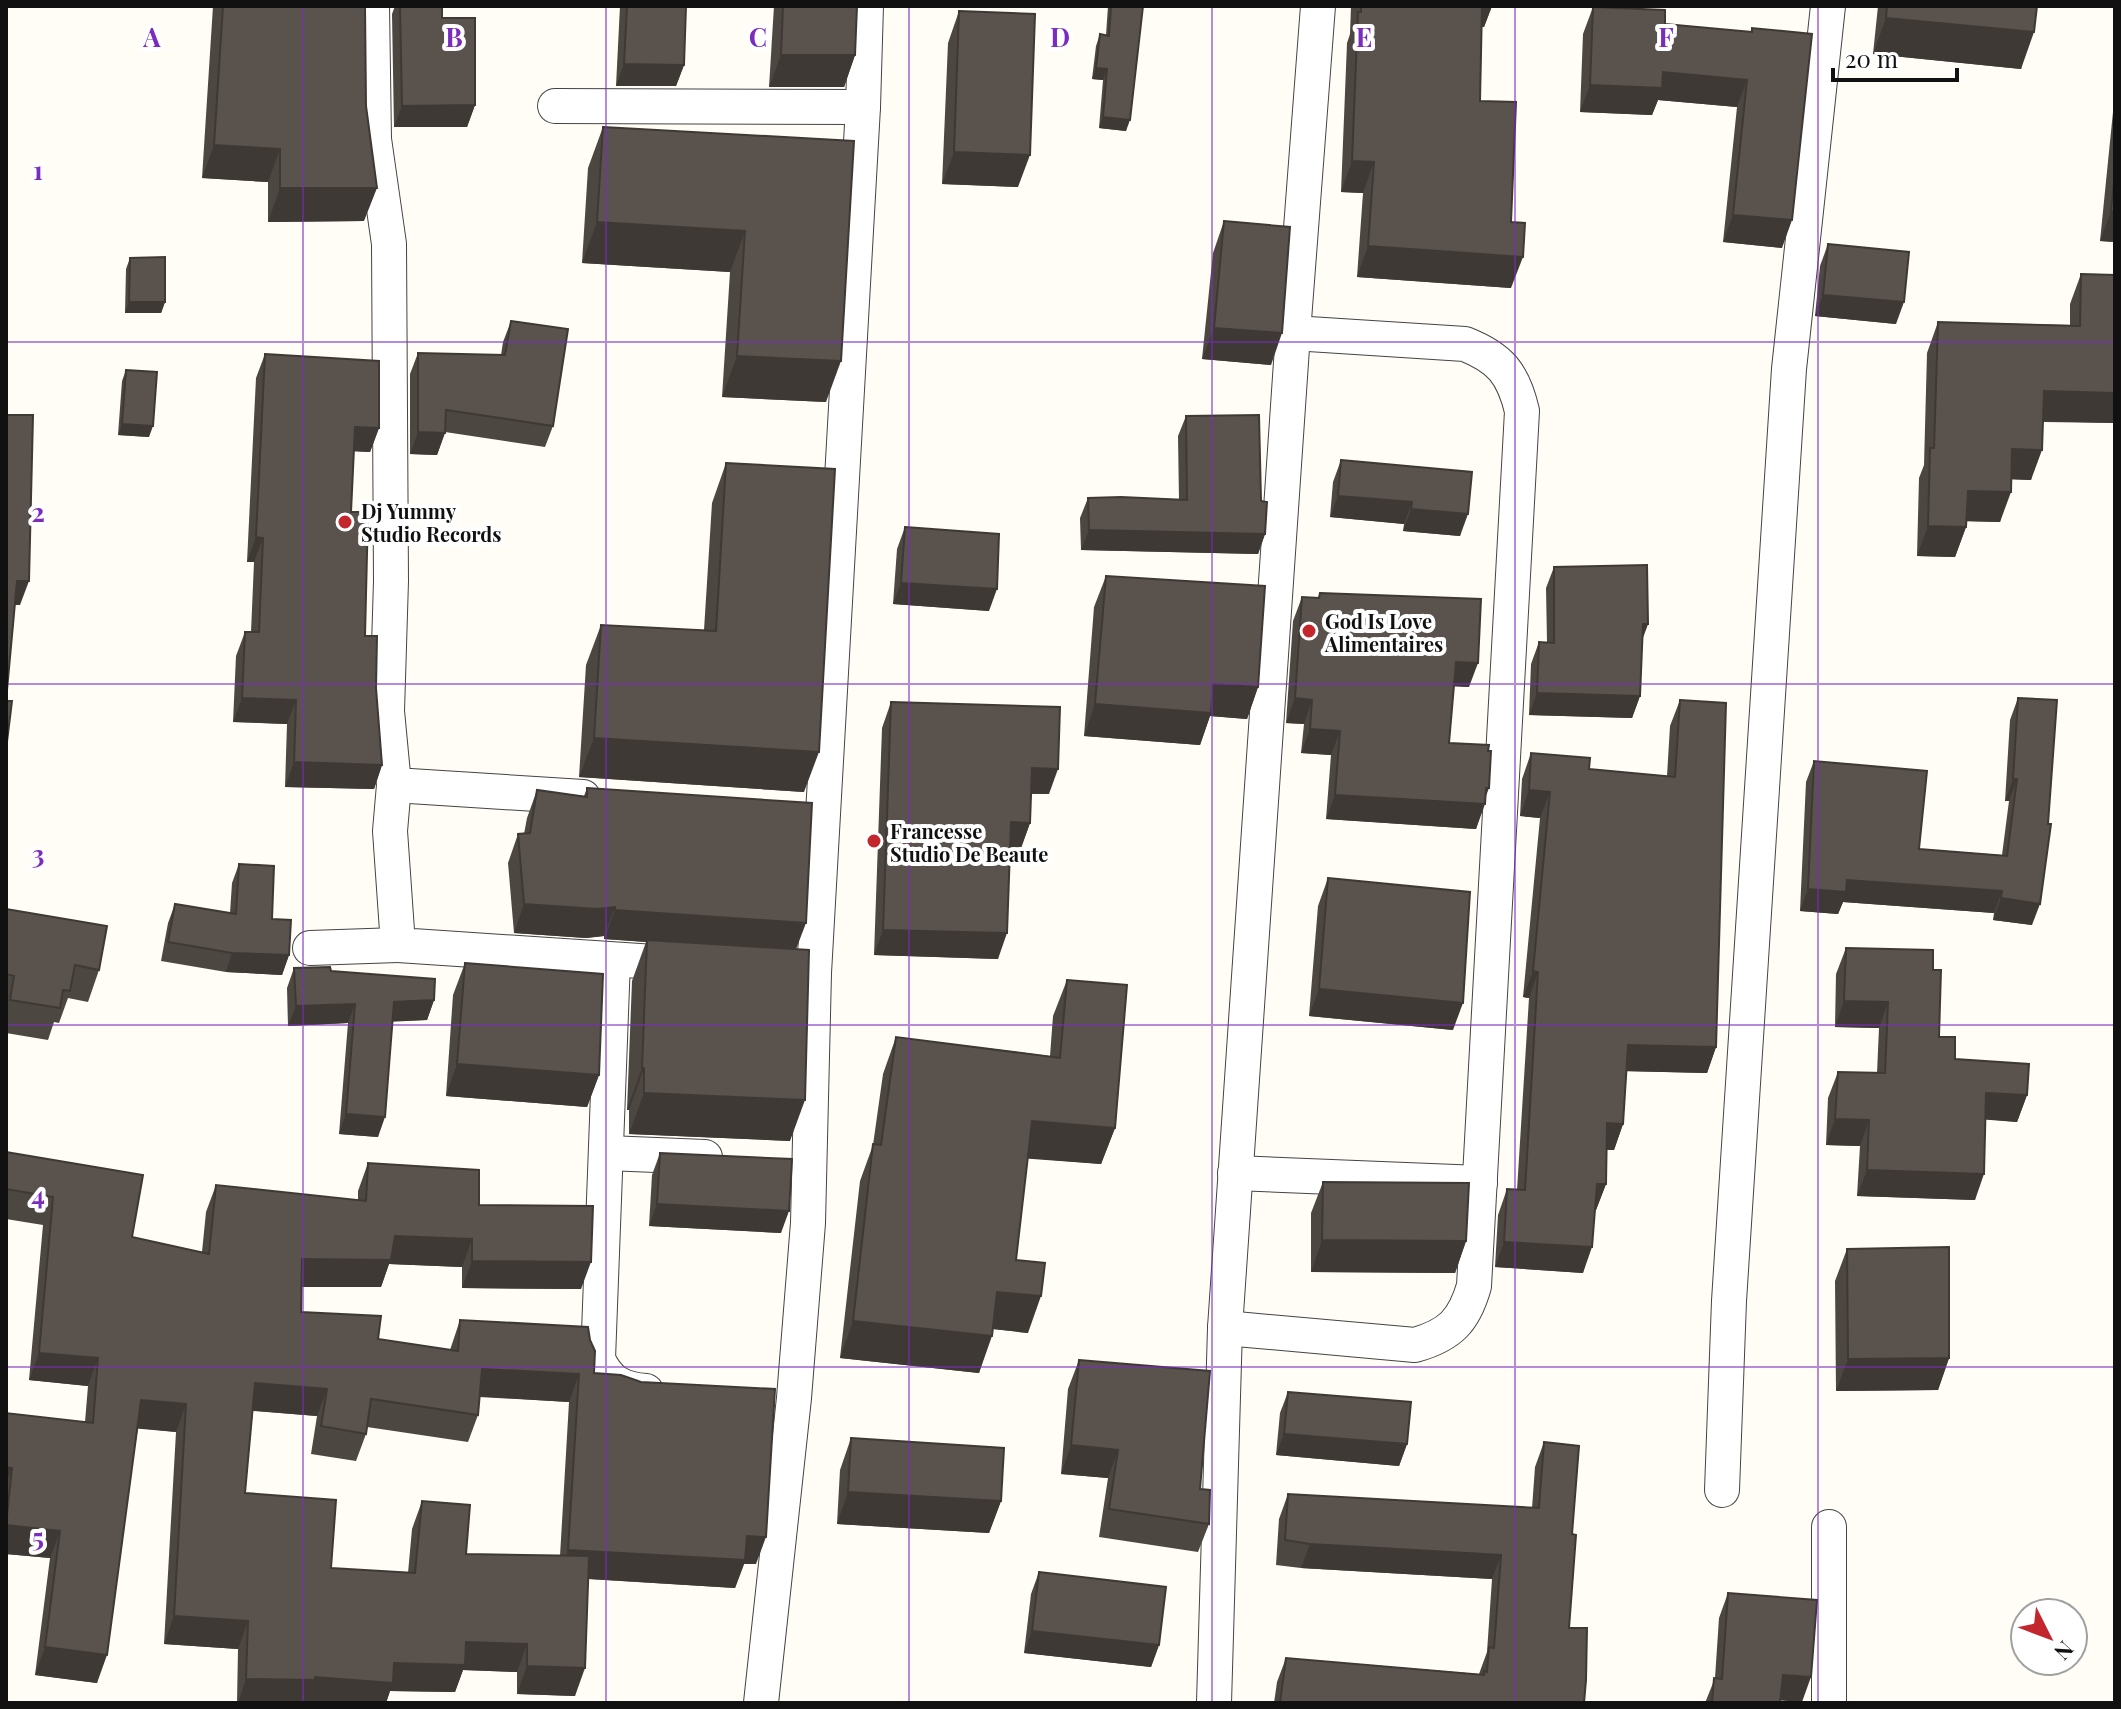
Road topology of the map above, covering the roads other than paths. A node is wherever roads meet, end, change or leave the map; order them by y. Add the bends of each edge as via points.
1 (372, 6) edge
2 (866, 6) edge
3 (1318, 6) edge
4 (1828, 6) edge
5 (555, 106) dead end
6 (863, 107) junction
7 (1293, 333) junction
8 (394, 785) junction
9 (616, 800) edge
10 (398, 945) junction
11 (310, 948) dead end
12 (613, 960) junction
13 (721, 967) edge
14 (607, 1153) junction
15 (731, 1158) edge
16 (1235, 1173) junction
17 (1480, 1183) junction
18 (1225, 1328) junction
19 (676, 1392) edge
20 (1722, 1490) dead end
21 (1829, 1527) dead end
22 (761, 1703) edge
23 (1214, 1703) edge
24 (1829, 1703) edge

1 - 8 street via 374,139 389,244 387,711
2 - 6 street
3 - 7 street
4 - 20 street via 1789,369 1729,1301
5 - 6 street
6 - 22 street via 806,812 798,972 794,1161 808,1223 780,1397
7 - 16 street
7 - 17 street via 1465,344 1487,353 1505,369 1522,411
8 - 9 street
8 - 10 street via 390,831
10 - 11 street
10 - 12 street
12 - 13 street
12 - 14 street
14 - 15 street
14 - 19 street via 598,1359 616,1384
16 - 17 street
16 - 18 street
17 - 18 street via 1471,1297 1454,1326 1435,1339 1415,1345
18 - 23 street
21 - 24 street

